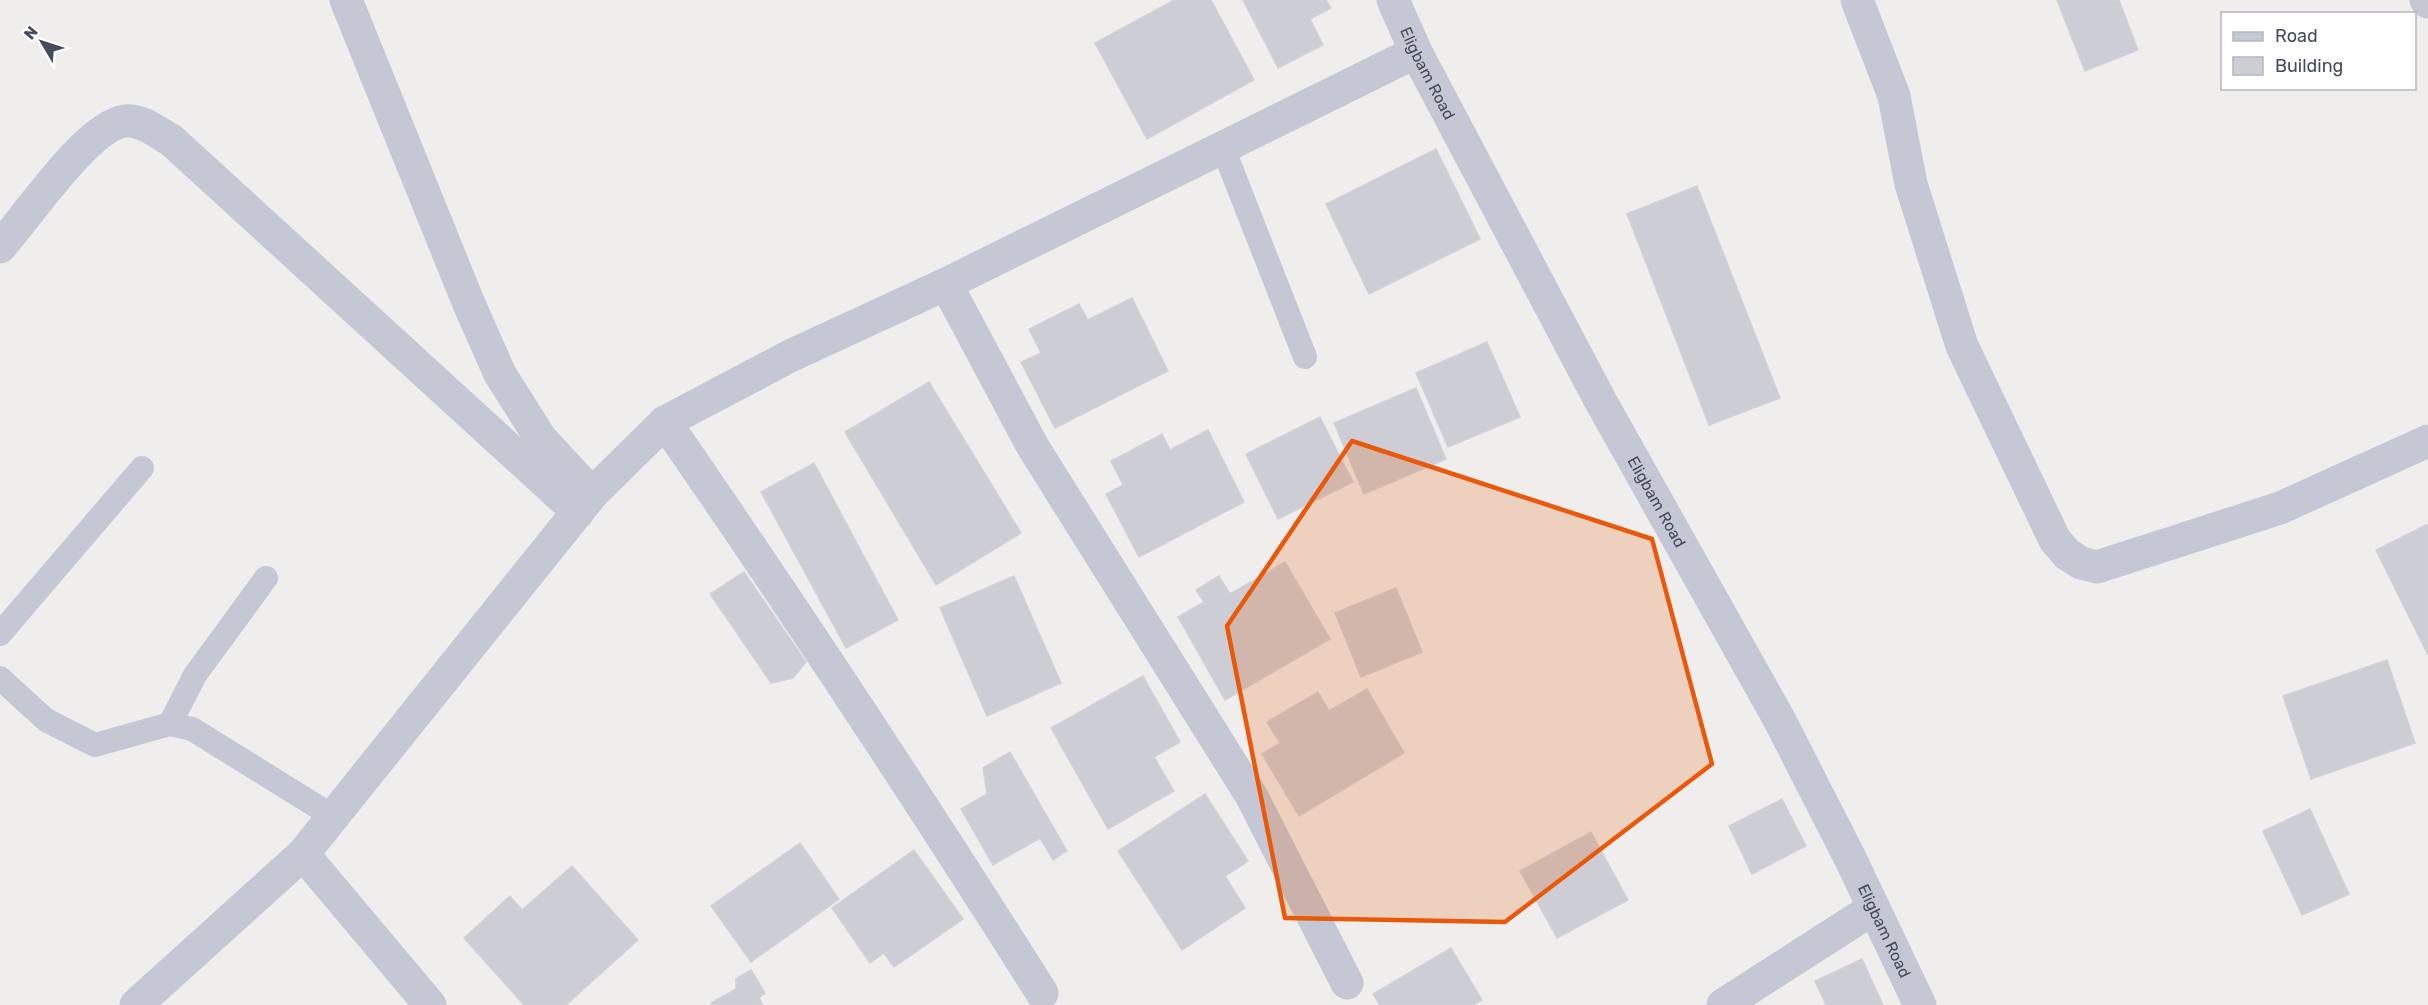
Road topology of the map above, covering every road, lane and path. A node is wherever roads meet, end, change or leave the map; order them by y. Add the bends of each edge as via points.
1 (346, 0) edge
2 (1393, 0) edge
3 (1857, 0) edge
4 (1416, 52) junction
5 (1222, 148) junction
6 (0, 247) edge
7 (946, 284) junction
8 (1305, 357) dead end
9 (665, 422) junction
10 (2428, 441) edge
11 (142, 468) dead end
12 (585, 503) junction
13 (266, 578) dead end
14 (0, 634) edge
15 (0, 678) edge
16 (170, 724) junction
17 (334, 817) junction
18 (303, 854) junction
19 (1874, 908) junction
20 (1347, 983) dead end
21 (1042, 993) dead end
22 (136, 1005) edge
23 (430, 1005) edge
24 (1723, 1005) edge
25 (1920, 1005) edge

1 - 12 street via 500,374
2 - 4 street, Eligbam Road
3 - 10 street via 1894,96 1911,184 1962,346 2044,522 2067,554 2097,567 2280,508
4 - 5 street
4 - 19 street, Eligbam Road via 1605,410 1779,719
5 - 7 street
5 - 8 lane
6 - 12 street via 81,148 106,128 126,121 144,125 171,140
7 - 9 street via 790,356
7 - 20 street via 1034,447 1251,795
9 - 12 street
9 - 21 street via 911,787
11 - 14 lane
12 - 17 street
13 - 16 lane via 195,675
15 - 16 lane via 46,720 95,745
16 - 17 lane via 192,729
17 - 18 street
18 - 22 street
18 - 23 street
19 - 24 street
19 - 25 street, Eligbam Road

